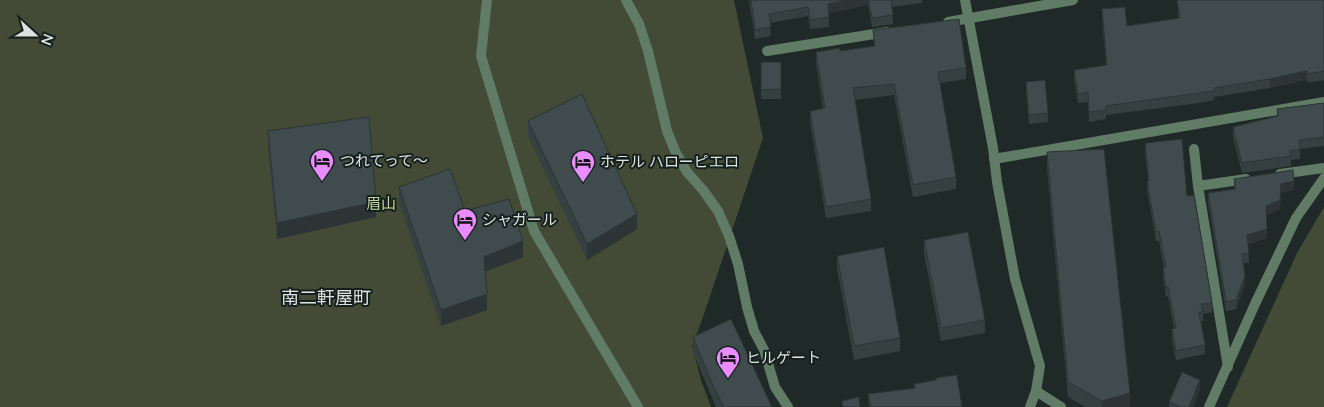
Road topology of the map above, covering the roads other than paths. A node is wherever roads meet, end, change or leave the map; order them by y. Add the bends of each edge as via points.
1 (487, 0) edge
2 (626, 0) edge
3 (965, 0) edge
4 (1073, 0) edge
5 (969, 18) junction
6 (940, 23) edge
7 (901, 29) edge
8 (767, 51) dead end
9 (1324, 102) edge
10 (1194, 149) dead end
11 (994, 159) junction
12 (1324, 168) edge
13 (1324, 178) edge
14 (1198, 186) junction
15 (1228, 367) junction
16 (1036, 391) junction
17 (638, 407) edge
18 (788, 407) edge
19 (1030, 407) edge
20 (1061, 407) edge
21 (1209, 407) edge

1 - 17 street via 481,56 534,231
2 - 18 street via 648,51 667,131 687,172 718,211 729,236 754,331 764,350 775,387
3 - 5 street
4 - 5 street
5 - 6 street
5 - 11 street
7 - 8 street
9 - 11 street
10 - 14 street
11 - 16 street via 1015,279 1040,366
12 - 14 street
13 - 15 street via 1296,218
14 - 15 street
15 - 21 street
16 - 19 street
16 - 20 street

